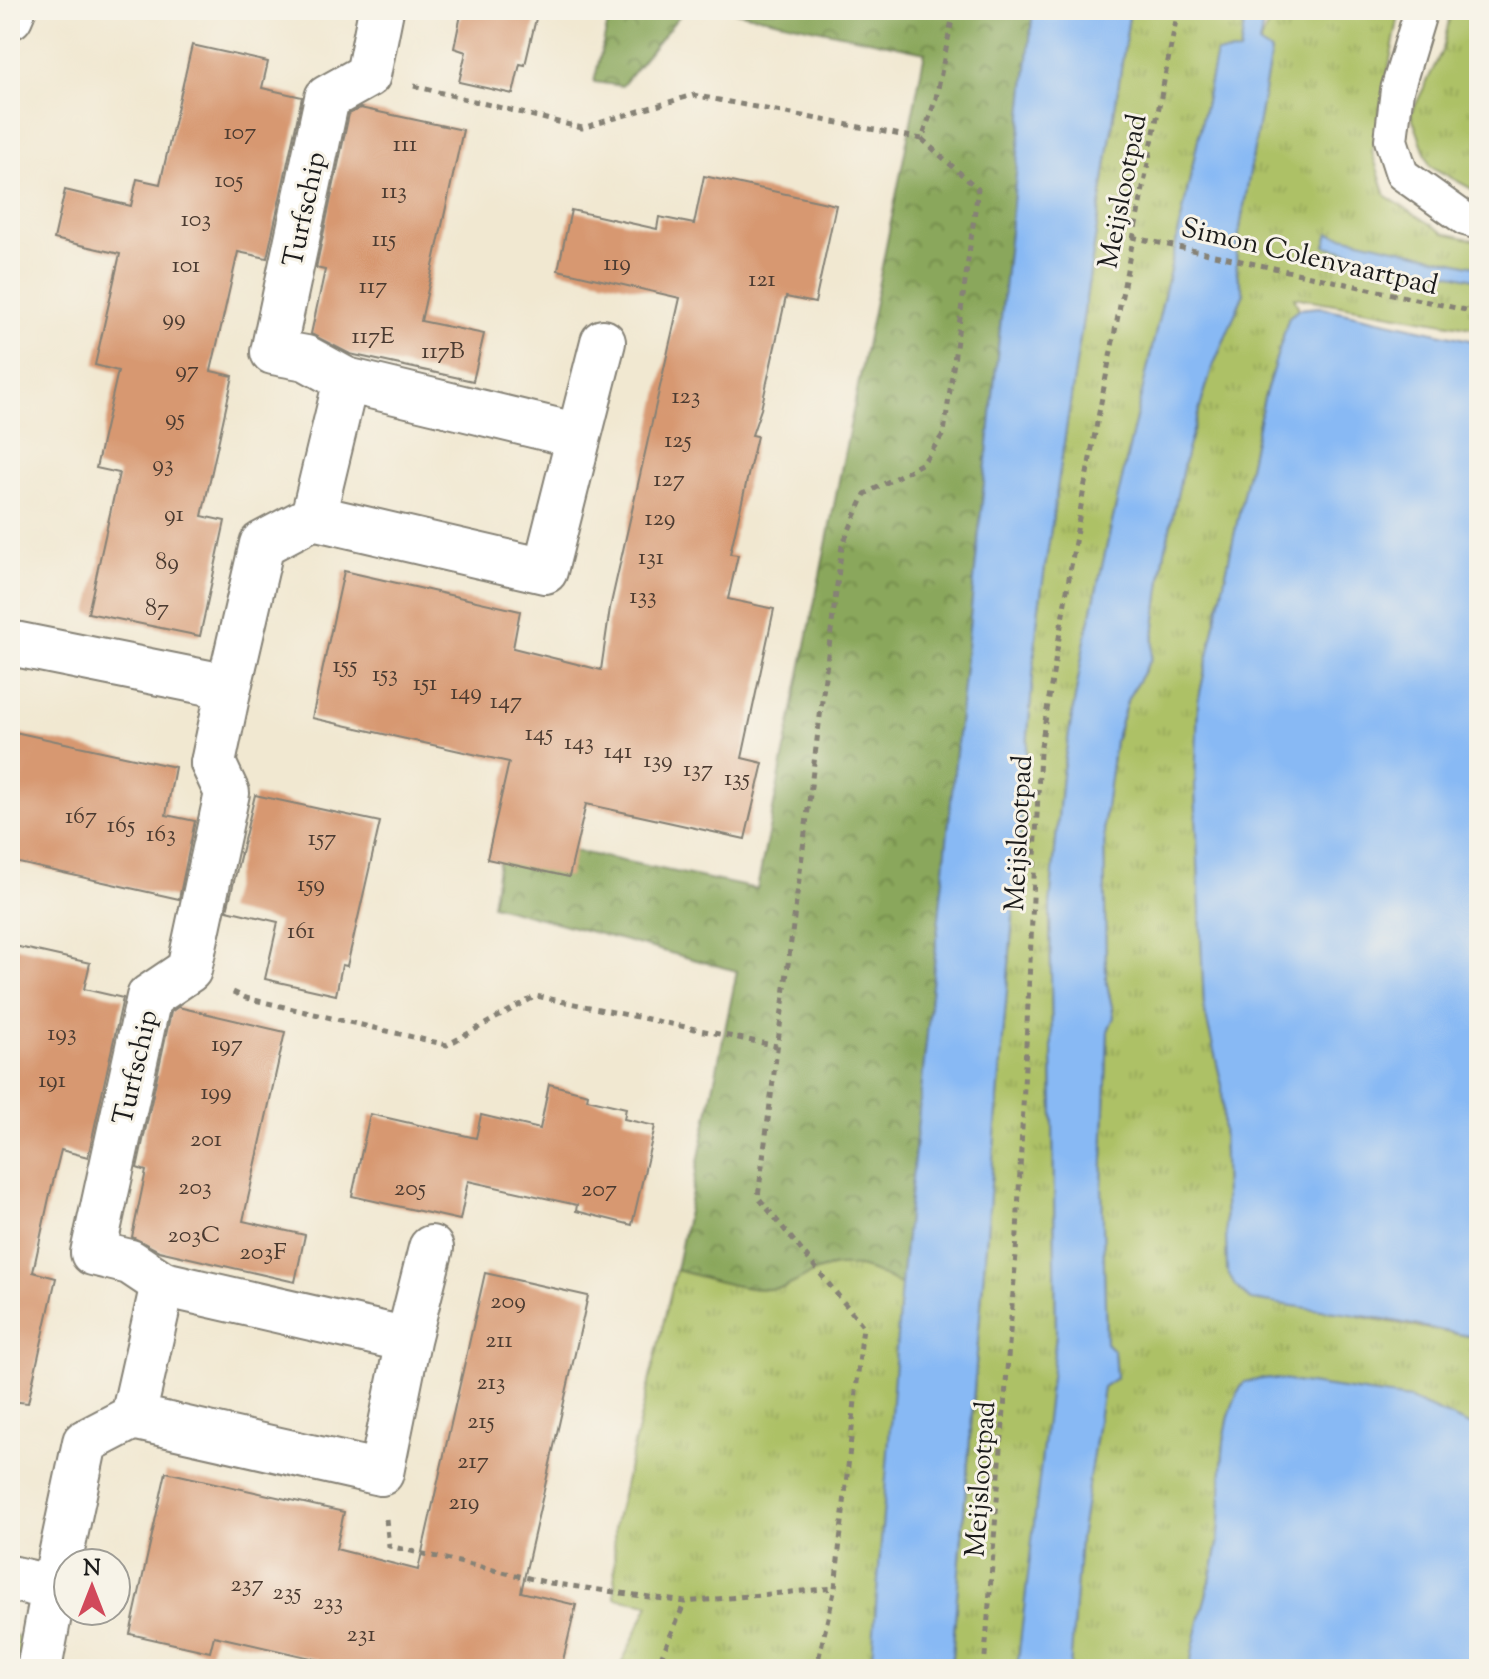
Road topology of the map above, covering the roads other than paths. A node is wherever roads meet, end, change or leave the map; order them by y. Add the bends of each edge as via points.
1 (13, 10) edge
2 (381, 10) edge
3 (1421, 10) edge
4 (10, 17) edge
5 (1479, 223) edge
6 (603, 342) dead end
7 (346, 380) junction
8 (579, 436) junction
9 (313, 517) junction
10 (10, 643) edge
11 (229, 687) junction
12 (431, 1248) dead end
13 (163, 1284) junction
14 (408, 1340) junction
15 (133, 1417) junction
16 (63, 1547) edge
17 (10, 1578) edge
18 (52, 1588) edge
19 (52, 1599) edge
20 (39, 1669) edge

1 - 4 street
2 - 7 street, Turfschip via 368,75 327,98 273,352 306,358
3 - 5 lane via 1397,90 1391,140 1402,174 1465,219
6 - 8 street
7 - 8 street, Turfschip
7 - 9 street
8 - 9 street via 545,571
9 - 11 street via 262,544
10 - 11 street
11 - 13 street, Turfschip via 213,763 227,793 189,970 149,997 93,1253 130,1262
12 - 14 street
13 - 14 street, Turfschip
13 - 15 street
14 - 15 street via 381,1473
15 - 16 street via 85,1442
17 - 18 street
19 - 20 street

